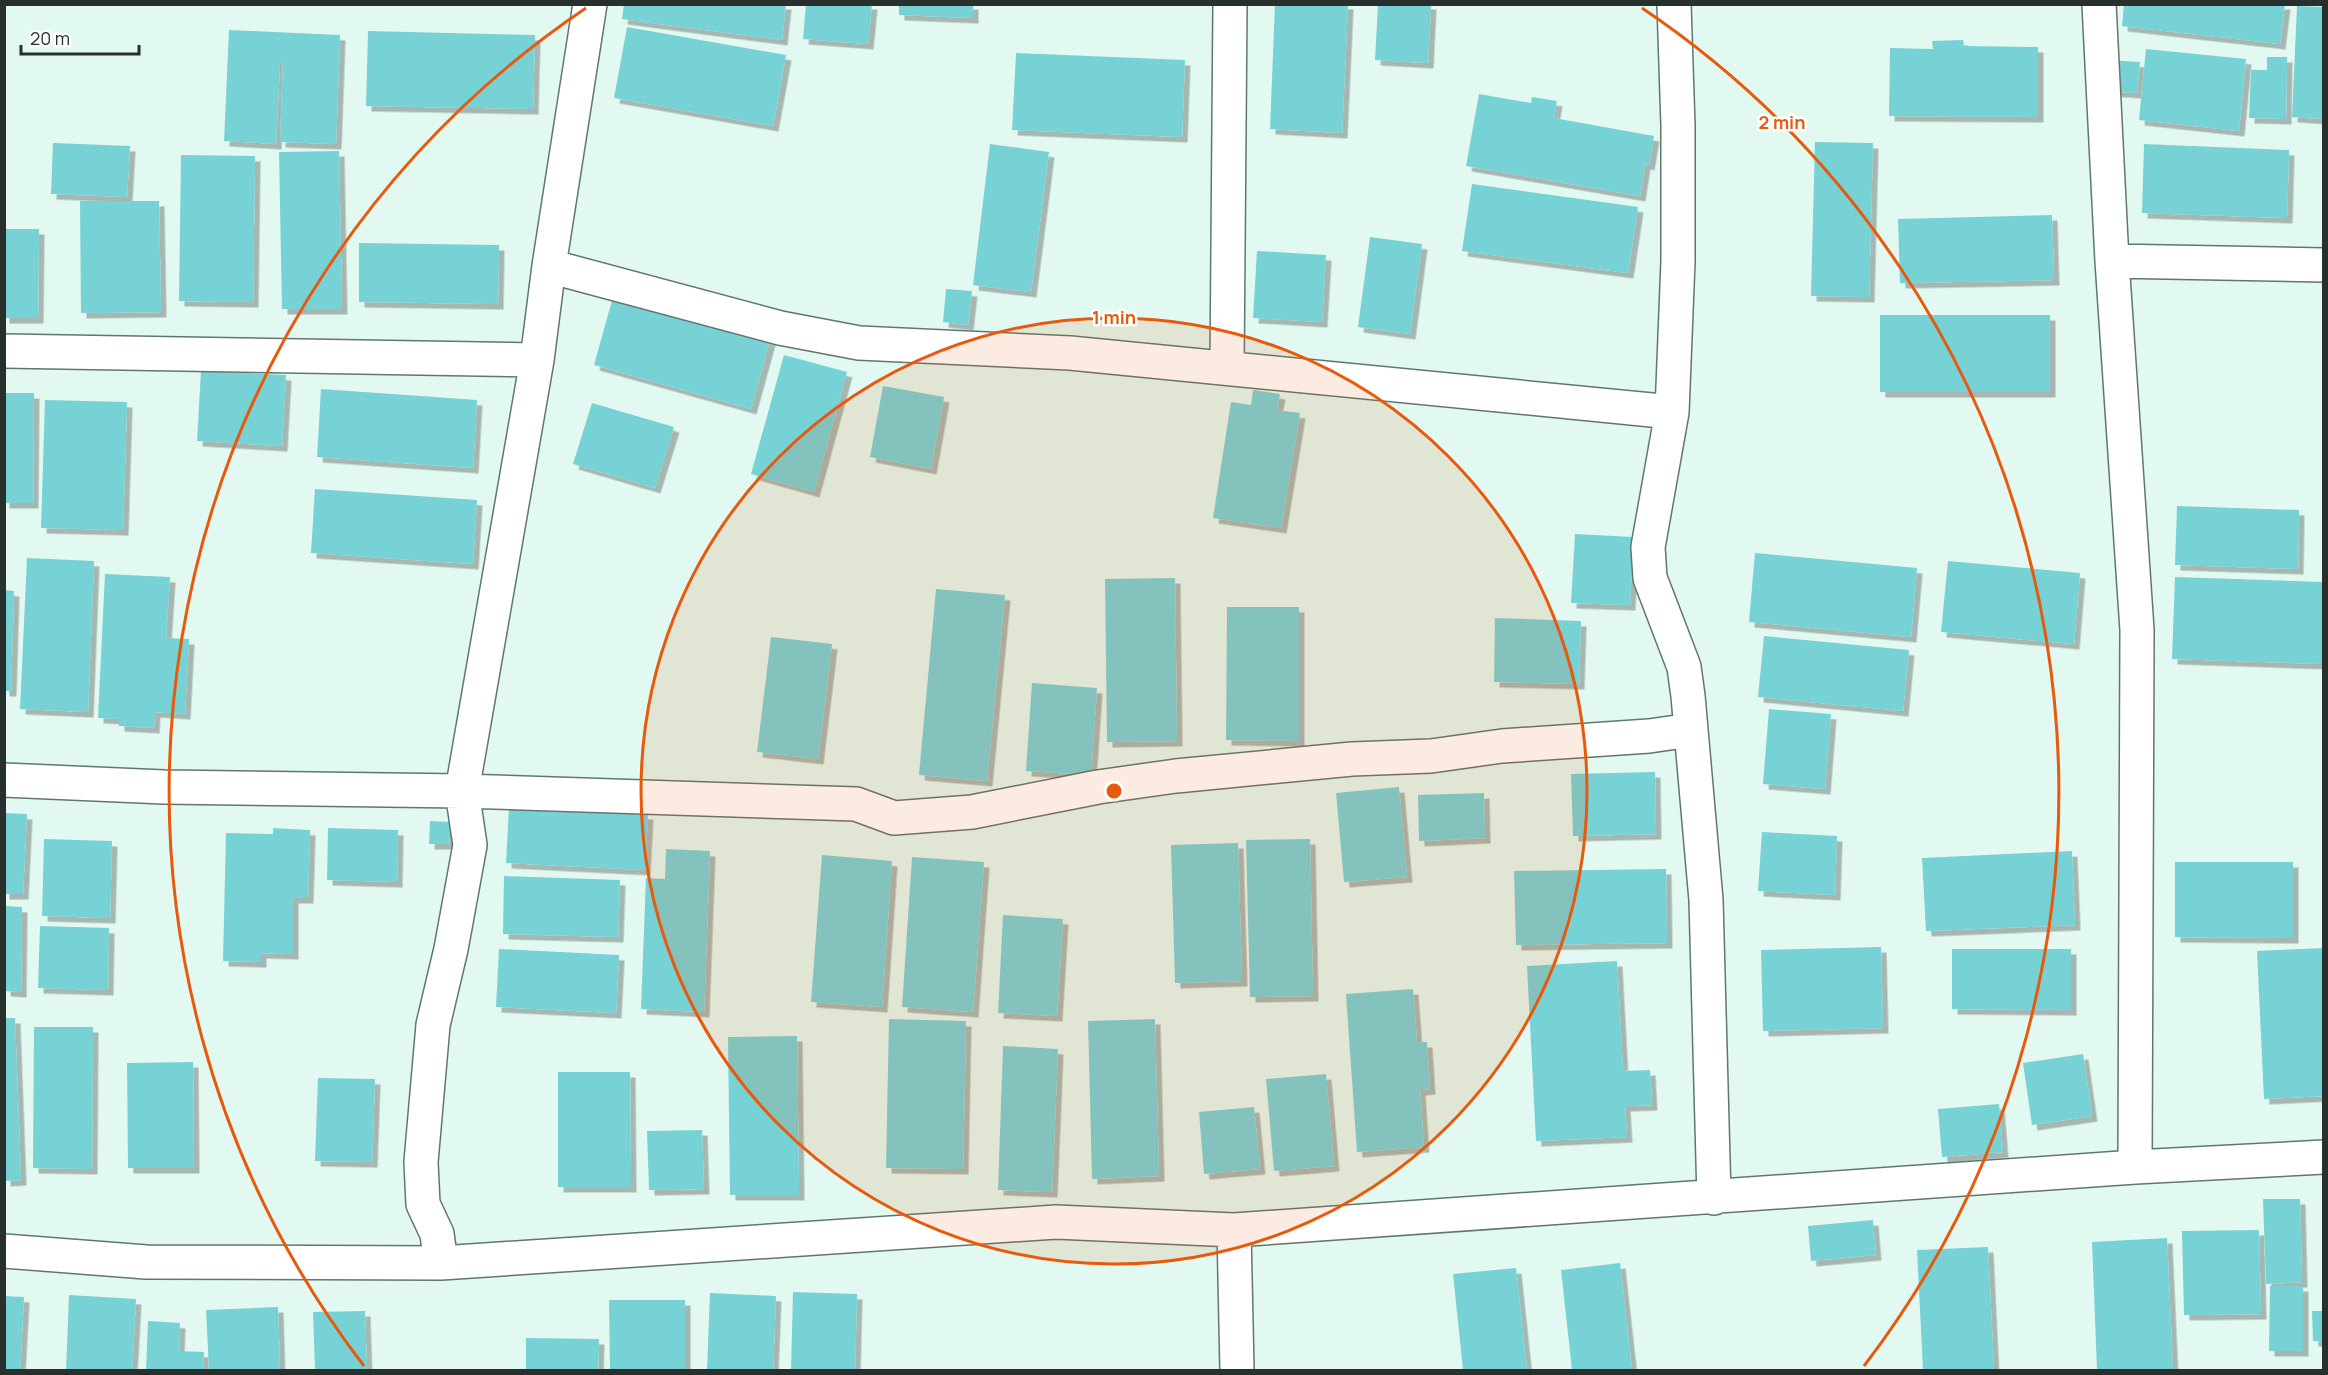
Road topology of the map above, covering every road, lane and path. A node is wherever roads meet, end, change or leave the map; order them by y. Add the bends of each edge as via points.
1 (590, 4) edge
2 (1230, 4) edge
3 (1674, 4) edge
4 (2099, 4) edge
5 (2112, 261) junction
6 (2324, 265) edge
7 (549, 266) junction
8 (4, 351) edge
9 (537, 360) junction
10 (1227, 368) junction
11 (1672, 412) junction
12 (1691, 730) junction
13 (4, 780) edge
14 (462, 791) junction
15 (2324, 1157) edge
16 (2135, 1167) junction
17 (1714, 1198) junction
18 (1234, 1230) junction
19 (4, 1251) edge
20 (441, 1263) junction
21 (1237, 1371) edge

1 - 7 street
2 - 10 street
3 - 11 street via 1678,261
4 - 5 street
5 - 6 street
5 - 16 street via 2138,630
7 - 9 street
7 - 10 street via 780,328 859,343 1070,353
8 - 9 street
9 - 14 street
10 - 11 street
11 - 12 street via 1648,547 1650,578 1684,667
12 - 14 street via 1176,776 972,812 894,818 856,804
12 - 17 street via 1706,900
13 - 14 street via 164,787
14 - 20 street via 470,845 433,1025 421,1162 423,1204 437,1234
15 - 16 street
16 - 17 street
17 - 18 street
18 - 20 street via 1056,1222
18 - 21 street
19 - 20 street via 146,1262

